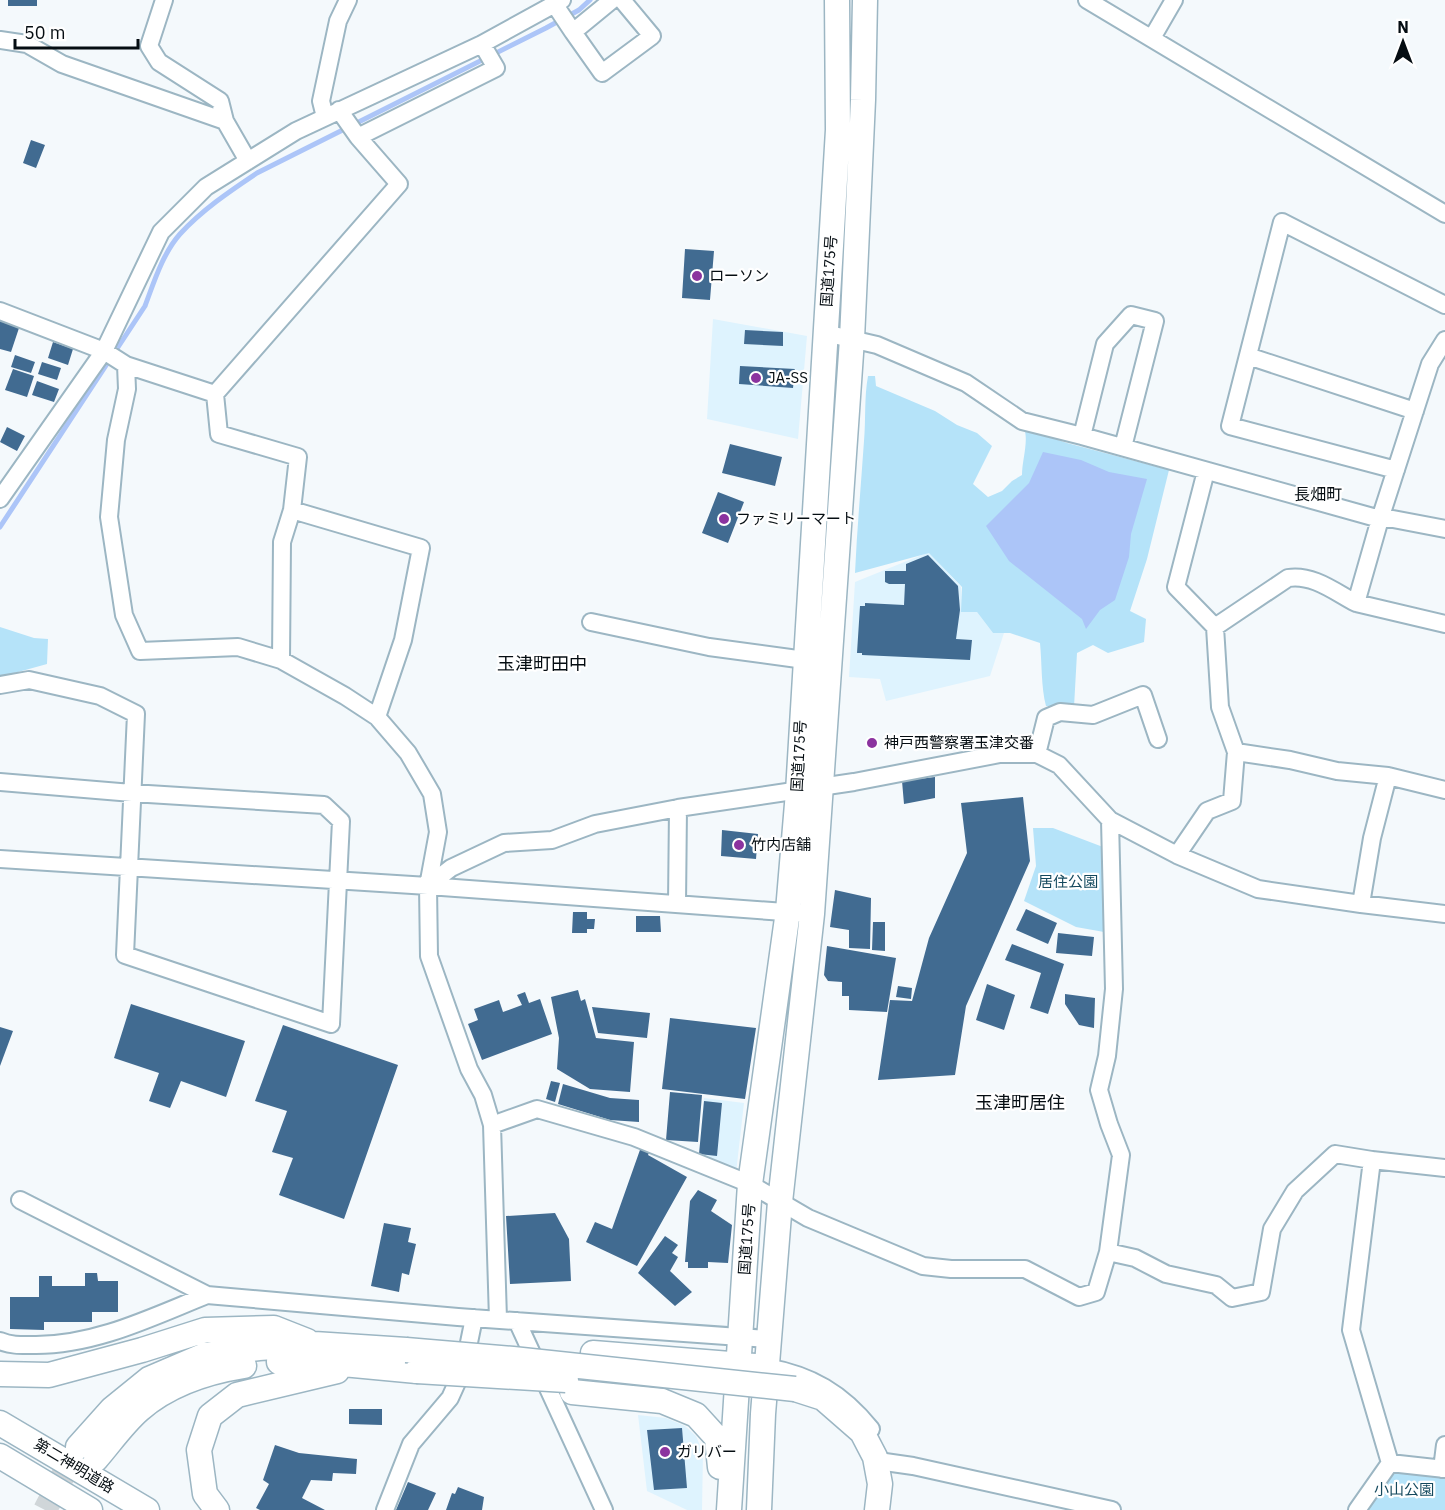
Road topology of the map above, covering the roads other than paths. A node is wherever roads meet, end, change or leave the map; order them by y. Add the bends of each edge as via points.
1 (164, 0) edge
2 (348, 0) edge
3 (612, 0) edge
4 (622, 0) edge
5 (837, 0) edge
6 (865, 0) edge
7 (1088, 0) edge
8 (1174, 0) edge
9 (558, 2) edge
10 (573, 32) junction
11 (1152, 38) junction
12 (0, 40) edge
13 (482, 44) junction
14 (332, 113) junction
15 (225, 121) junction
16 (358, 137) junction
17 (249, 161) junction
18 (1445, 214) edge
19 (1445, 305) edge
20 (0, 311) edge
21 (825, 333) junction
22 (852, 339) junction
23 (1445, 340) edge
24 (104, 351) junction
25 (1248, 356) junction
26 (126, 365) junction
27 (215, 394) junction
28 (1415, 411) junction
29 (1082, 435) junction
30 (1123, 447) junction
31 (1396, 470) junction
32 (1206, 471) junction
33 (0, 499) edge
34 (292, 510) junction
35 (1380, 519) junction
36 (1445, 529) edge
37 (1356, 603) junction
38 (591, 622) dead end
39 (1445, 624) edge
40 (1215, 627) junction
41 (281, 660) junction
42 (805, 660) junction
43 (0, 685) edge
44 (377, 717) junction
45 (1158, 739) dead end
46 (1236, 752) junction
47 (1037, 754) junction
48 (1388, 776) junction
49 (0, 782) edge
50 (809, 789) junction
51 (1445, 790) edge
52 (132, 793) junction
53 (678, 808) junction
54 (1110, 820) junction
55 (1177, 855) junction
56 (0, 859) edge
57 (130, 867) junction
58 (339, 880) junction
59 (428, 886) junction
60 (677, 904) junction
61 (1361, 904) junction
62 (788, 912) junction
63 (812, 914) junction
64 (1445, 914) edge
65 (492, 1125) junction
66 (1372, 1160) junction
67 (1445, 1168) edge
68 (750, 1184) junction
69 (20, 1200) dead end
70 (780, 1202) junction
71 (1108, 1252) junction
72 (207, 1295) junction
73 (474, 1318) junction
74 (498, 1319) junction
75 (517, 1321) junction
76 (741, 1338) junction
77 (769, 1339) junction
78 (0, 1341) edge
79 (314, 1344) junction
80 (513, 1359) junction
81 (411, 1360) junction
82 (738, 1365) junction
83 (357, 1366) junction
84 (766, 1367) junction
85 (0, 1374) edge
86 (535, 1378) junction
87 (796, 1395) junction
88 (763, 1414) junction
89 (0, 1423) edge
90 (1445, 1444) edge
91 (0, 1458) edge
92 (885, 1462) junction
93 (1390, 1463) junction
94 (1444, 1469) edge
95 (729, 1507) edge
96 (60, 1510) edge
97 (90, 1510) edge
98 (147, 1510) edge
99 (217, 1510) edge
100 (385, 1510) edge
101 (604, 1510) edge
102 (759, 1510) edge
103 (770, 1510) edge
104 (862, 1510) edge
105 (877, 1510) edge
106 (886, 1510) edge
107 (1112, 1510) edge
108 (1358, 1510) edge

1 - 15 street via 148,46 159,62 220,101
2 - 14 street via 338,21 321,101
3 - 10 street
4 - 10 street via 652,36 602,73
5 - 21 highway, 国道175号 via 838,130
6 - 22 highway, 国道175号
7 - 11 street
8 - 11 street
9 - 10 street
9 - 13 street
11 - 18 street
12 - 15 street via 27,44 62,64
13 - 14 street
13 - 16 street via 496,68
14 - 16 street
14 - 17 street
15 - 17 street
16 - 27 street via 399,184
17 - 24 street via 206,187 161,232
19 - 25 street via 1282,222
20 - 24 street
21 - 22 street
21 - 42 highway, 国道175号
22 - 29 street via 877,345 966,383 1022,421
22 - 50 highway, 国道175号
23 - 28 street via 1430,364
24 - 26 street
24 - 33 street
25 - 28 street
25 - 31 street via 1230,426
26 - 27 street
26 - 41 street via 127,388 116,440 109,518 124,615 140,651 238,647
27 - 34 street via 219,434 298,457
28 - 31 street
29 - 30 street
29 - 30 street via 1105,344 1131,315 1155,321
30 - 32 street
31 - 35 street
32 - 35 street
32 - 40 street via 1176,587
34 - 41 street via 282,542
34 - 44 street via 421,548 403,640
35 - 36 street
35 - 37 street
37 - 39 street
37 - 40 street via 1310,578 1288,578
38 - 42 street via 709,647
40 - 46 street via 1220,707
41 - 44 street
42 - 50 highway, 国道175号
43 - 52 street via 29,680 100,696 136,714
44 - 59 street via 408,753 432,794 438,832
45 - 47 street via 1143,695 1093,715 1060,712 1046,718
46 - 48 street via 1337,771
46 - 55 street via 1233,801 1207,811
47 - 50 street via 1000,754
47 - 54 street via 1059,765
48 - 51 street
48 - 61 street
49 - 52 street
50 - 53 street
50 - 62 highway, 国道175号
50 - 63 highway, 国道175号
52 - 57 street
52 - 58 street via 324,805 342,821
53 - 59 street via 595,824 552,840 504,843 451,868
53 - 60 street
54 - 55 street
54 - 71 street via 1114,989 1099,1090 1121,1155
55 - 61 street via 1258,889
56 - 57 street
57 - 58 street
57 - 58 street via 125,956 331,1024
58 - 59 street
59 - 60 street
59 - 65 street via 429,956
60 - 62 street
61 - 64 street
62 - 63 street
62 - 68 highway, 国道175号
63 - 70 highway, 国道175号
65 - 68 street via 537,1109 634,1137
65 - 74 street
66 - 67 street
66 - 71 street via 1335,1154 1295,1191 1272,1229 1261,1293 1232,1298 1216,1285 1166,1274 1135,1258
66 - 93 street via 1351,1330
68 - 70 street
68 - 76 highway, 国道175号
69 - 72 street
70 - 71 street via 807,1218 923,1266 1025,1269 1079,1297 1096,1293
70 - 77 highway, 国道175号
72 - 73 street
72 - 78 street via 95,1338 58,1345 10,1345
73 - 74 street
73 - 100 street via 464,1367 450,1398 411,1444
74 - 75 street
75 - 76 street
75 - 101 street
76 - 77 street
76 - 82 highway, 国道175号
77 - 84 highway, 国道175号
79 - 81 highway
79 - 83 highway via 205,1355 149,1379 112,1409 87,1453 175,1385 214,1371 311,1361
79 - 85 highway via 274,1328 205,1330 49,1375
80 - 81 highway, bridge
80 - 82 highway, bridge via 593,1353
80 - 87 highway, bridge
81 - 83 highway
81 - 86 highway, bridge
82 - 84 highway
82 - 95 highway, 国道175号
83 - 99 highway via 237,1395 210,1416 199,1450 206,1494
84 - 88 highway, 国道175号
84 - 92 street via 789,1371 837,1394 858,1412 878,1438
86 - 87 highway, bridge
86 - 95 highway, bridge via 572,1392 662,1401 696,1415 717,1438
87 - 104 highway via 831,1420 854,1448 866,1484
87 - 105 highway via 823,1398 862,1432 874,1457 880,1484
88 - 102 highway, 国道175号
88 - 103 highway
89 - 98 highway, 第二神明道路
90 - 94 street
91 - 96 highway via 30,1491
91 - 97 highway, 第二神明道路
92 - 106 street
92 - 107 street
93 - 94 street
93 - 108 street

